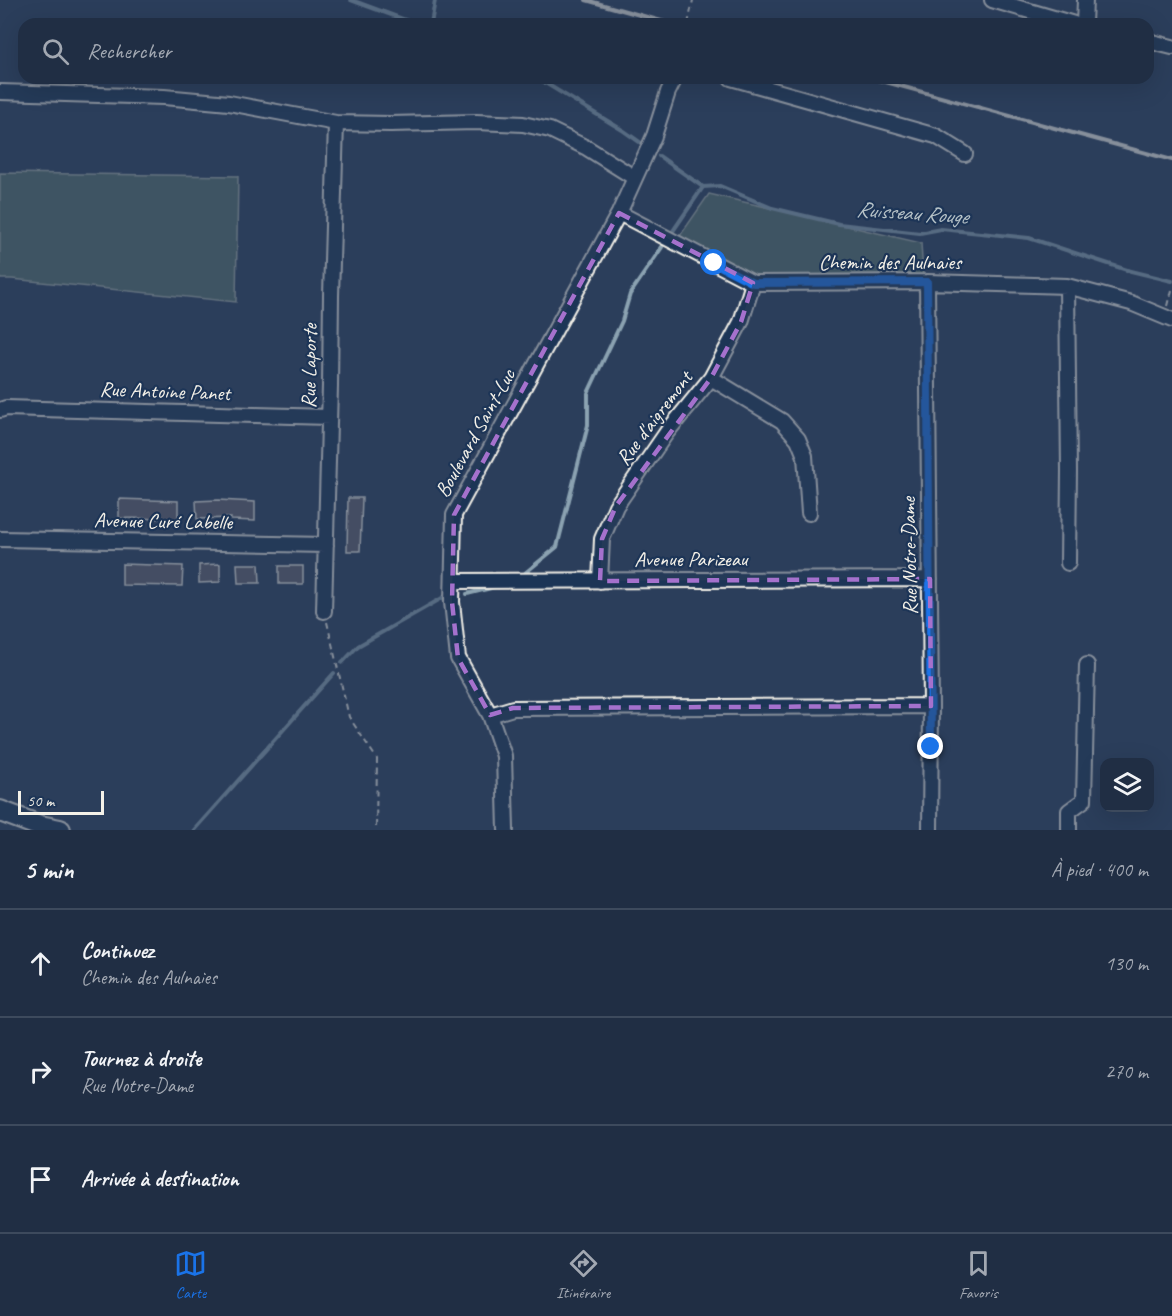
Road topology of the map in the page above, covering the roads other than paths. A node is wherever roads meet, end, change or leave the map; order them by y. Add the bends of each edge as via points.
1 (992, 0) edge
2 (1085, 0) edge
3 (1054, 18) edge
4 (1084, 18) edge
5 (1154, 42) edge
6 (1172, 47) edge
7 (672, 84) edge
8 (752, 84) edge
9 (0, 92) edge
10 (336, 123) junction
11 (965, 154) dead end
12 (635, 178) junction
13 (620, 213) junction
14 (927, 282) junction
15 (753, 283) junction
16 (1066, 286) junction
17 (1172, 320) edge
18 (711, 378) junction
19 (0, 410) edge
20 (329, 417) junction
21 (809, 513) dead end
22 (0, 540) edge
23 (326, 545) junction
24 (1068, 563) dead end
25 (930, 579) junction
26 (453, 581) junction
27 (600, 581) junction
28 (324, 610) road end
29 (1087, 665) dead end
30 (931, 705) junction
31 (490, 715) junction
32 (0, 811) edge
33 (60, 830) edge
34 (506, 830) edge
35 (930, 830) edge
36 (1069, 830) edge

1 - 3 street
2 - 4 street
5 - 6 street
7 - 12 street, Boulevard Saint-Luc
8 - 11 street via 936,136
9 - 10 street via 164,97 229,103
10 - 12 street via 523,124 550,130
10 - 20 street, Rue Laporte
12 - 13 street, Boulevard Saint-Luc
13 - 15 street, Chemin des Aulnaies
13 - 26 street, Boulevard Saint-Luc via 454,515
14 - 15 street, Chemin des Aulnaies
14 - 16 street, Chemin des Aulnaies
14 - 25 street, Rue Notre-Dame
15 - 18 street, Rue d'aigremont via 741,322
16 - 17 street, Chemin des Aulnaies via 1131,303
16 - 24 street
18 - 21 street via 782,421 798,439 805,456
18 - 27 street, Rue d'aigremont via 667,432 616,506 602,539
19 - 20 street, Rue Antoine Panet
20 - 23 street, Rue Laporte
22 - 23 street, Avenue Curé Labelle
23 - 28 street, Rue Laporte
25 - 27 street, Avenue Parizeau
25 - 30 street, Rue Notre-Dame
26 - 27 street, Avenue Parizeau
26 - 31 street, Boulevard Saint-Luc via 458,658
29 - 36 street via 1084,800 1069,811
30 - 31 street via 513,708
30 - 35 street, Rue Notre-Dame
31 - 34 street, Boulevard Saint-Luc via 504,756
32 - 33 street

